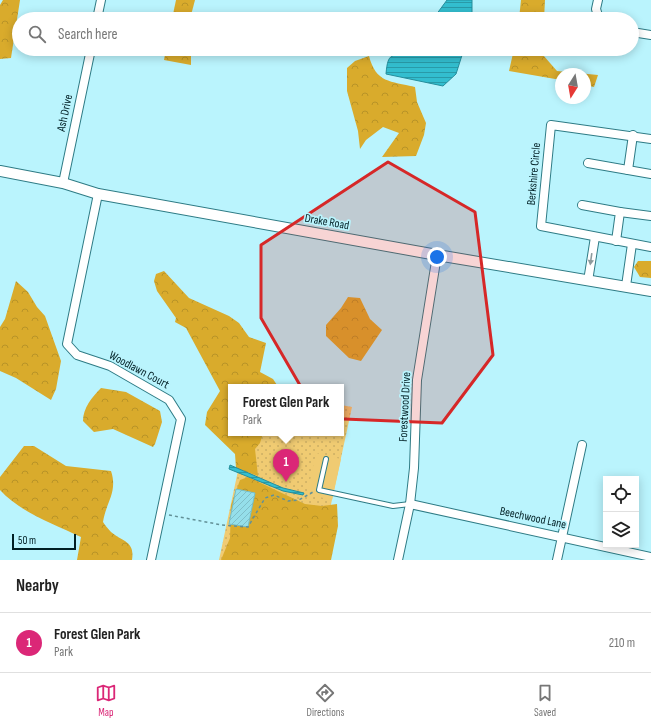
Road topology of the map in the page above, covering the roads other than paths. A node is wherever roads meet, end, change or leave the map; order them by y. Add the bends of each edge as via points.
1 (102, 0) edge
2 (598, 0) edge
3 (99, 12) edge
4 (597, 12) edge
5 (639, 33) edge
6 (651, 35) edge
7 (90, 56) edge
8 (633, 135) junction
9 (651, 138) edge
10 (588, 163) dead end
11 (628, 170) junction
12 (0, 171) edge
13 (651, 174) edge
14 (63, 183) junction
15 (98, 194) junction
16 (582, 205) dead end
17 (620, 212) junction
18 (651, 216) edge
19 (594, 236) junction
20 (616, 241) junction
21 (632, 244) junction
22 (651, 246) edge
23 (437, 255) junction
24 (588, 281) junction
25 (626, 286) junction
26 (651, 291) edge
27 (582, 445) dead end
28 (326, 459) dead end
29 (410, 504) junction
30 (562, 537) junction
31 (651, 557) edge
32 (151, 560) edge
33 (398, 560) edge
34 (557, 560) edge

1 - 3 street
2 - 4 street
5 - 6 street
7 - 14 street, Ash Drive
8 - 9 street, Berkshire Circle
8 - 11 street
8 - 19 street, Berkshire Circle via 551,125 541,226
10 - 11 street
11 - 13 street
12 - 14 street, Drake Road
14 - 15 street, Drake Road
15 - 23 street, Drake Road
15 - 32 street, Woodlawn Court via 67,344 77,355 110,366 169,400 181,419
16 - 17 street
17 - 18 street
17 - 20 street
19 - 20 street
19 -> 24 street
20 - 21 street
21 - 22 street
21 - 25 street
23 - 24 street, Drake Road
23 - 29 street, Forestwood Drive via 416,380 414,468
24 - 25 street, Drake Road
25 - 26 street, Drake Road
27 - 30 street
28 - 29 lane via 318,490 393,506
29 - 30 street, Beechwood Lane
29 - 33 street, Forestwood Drive
30 - 31 street, Beechwood Lane
30 - 34 street

